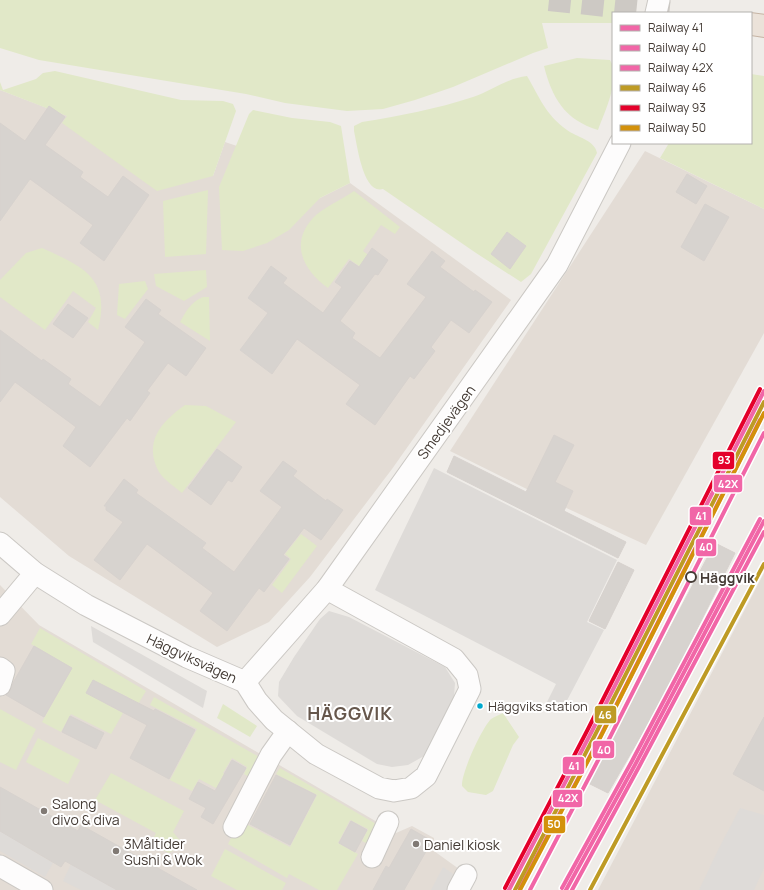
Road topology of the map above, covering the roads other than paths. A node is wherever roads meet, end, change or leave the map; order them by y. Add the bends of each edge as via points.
1 (659, 0) edge
2 (656, 12) edge
3 (752, 24) edge
4 (764, 26) edge
5 (619, 144) edge
6 (0, 543) edge
7 (35, 573) junction
8 (327, 589) junction
9 (0, 615) edge
10 (0, 668) edge
11 (245, 682) junction
12 (0, 685) edge
13 (288, 732) junction
14 (388, 822) dead end
15 (234, 827) dead end
16 (372, 857) dead end
17 (0, 866) edge
18 (42, 890) edge

1 - 2 street
3 - 4 highway
5 - 8 street, Smedjevägen via 556,265
6 - 7 street, Häggviksvägen
7 - 9 street
7 - 11 street, Häggviksvägen via 86,605 187,657
8 - 11 street, Smedjevägen
8 - 13 street, Häggviksvägen via 454,659 467,675 470,689 426,776 411,788 379,788 316,754
10 - 12 street via 4,671
11 - 13 street, Häggviksvägen via 257,701
13 - 15 street via 271,755
14 - 16 street
17 - 18 street

